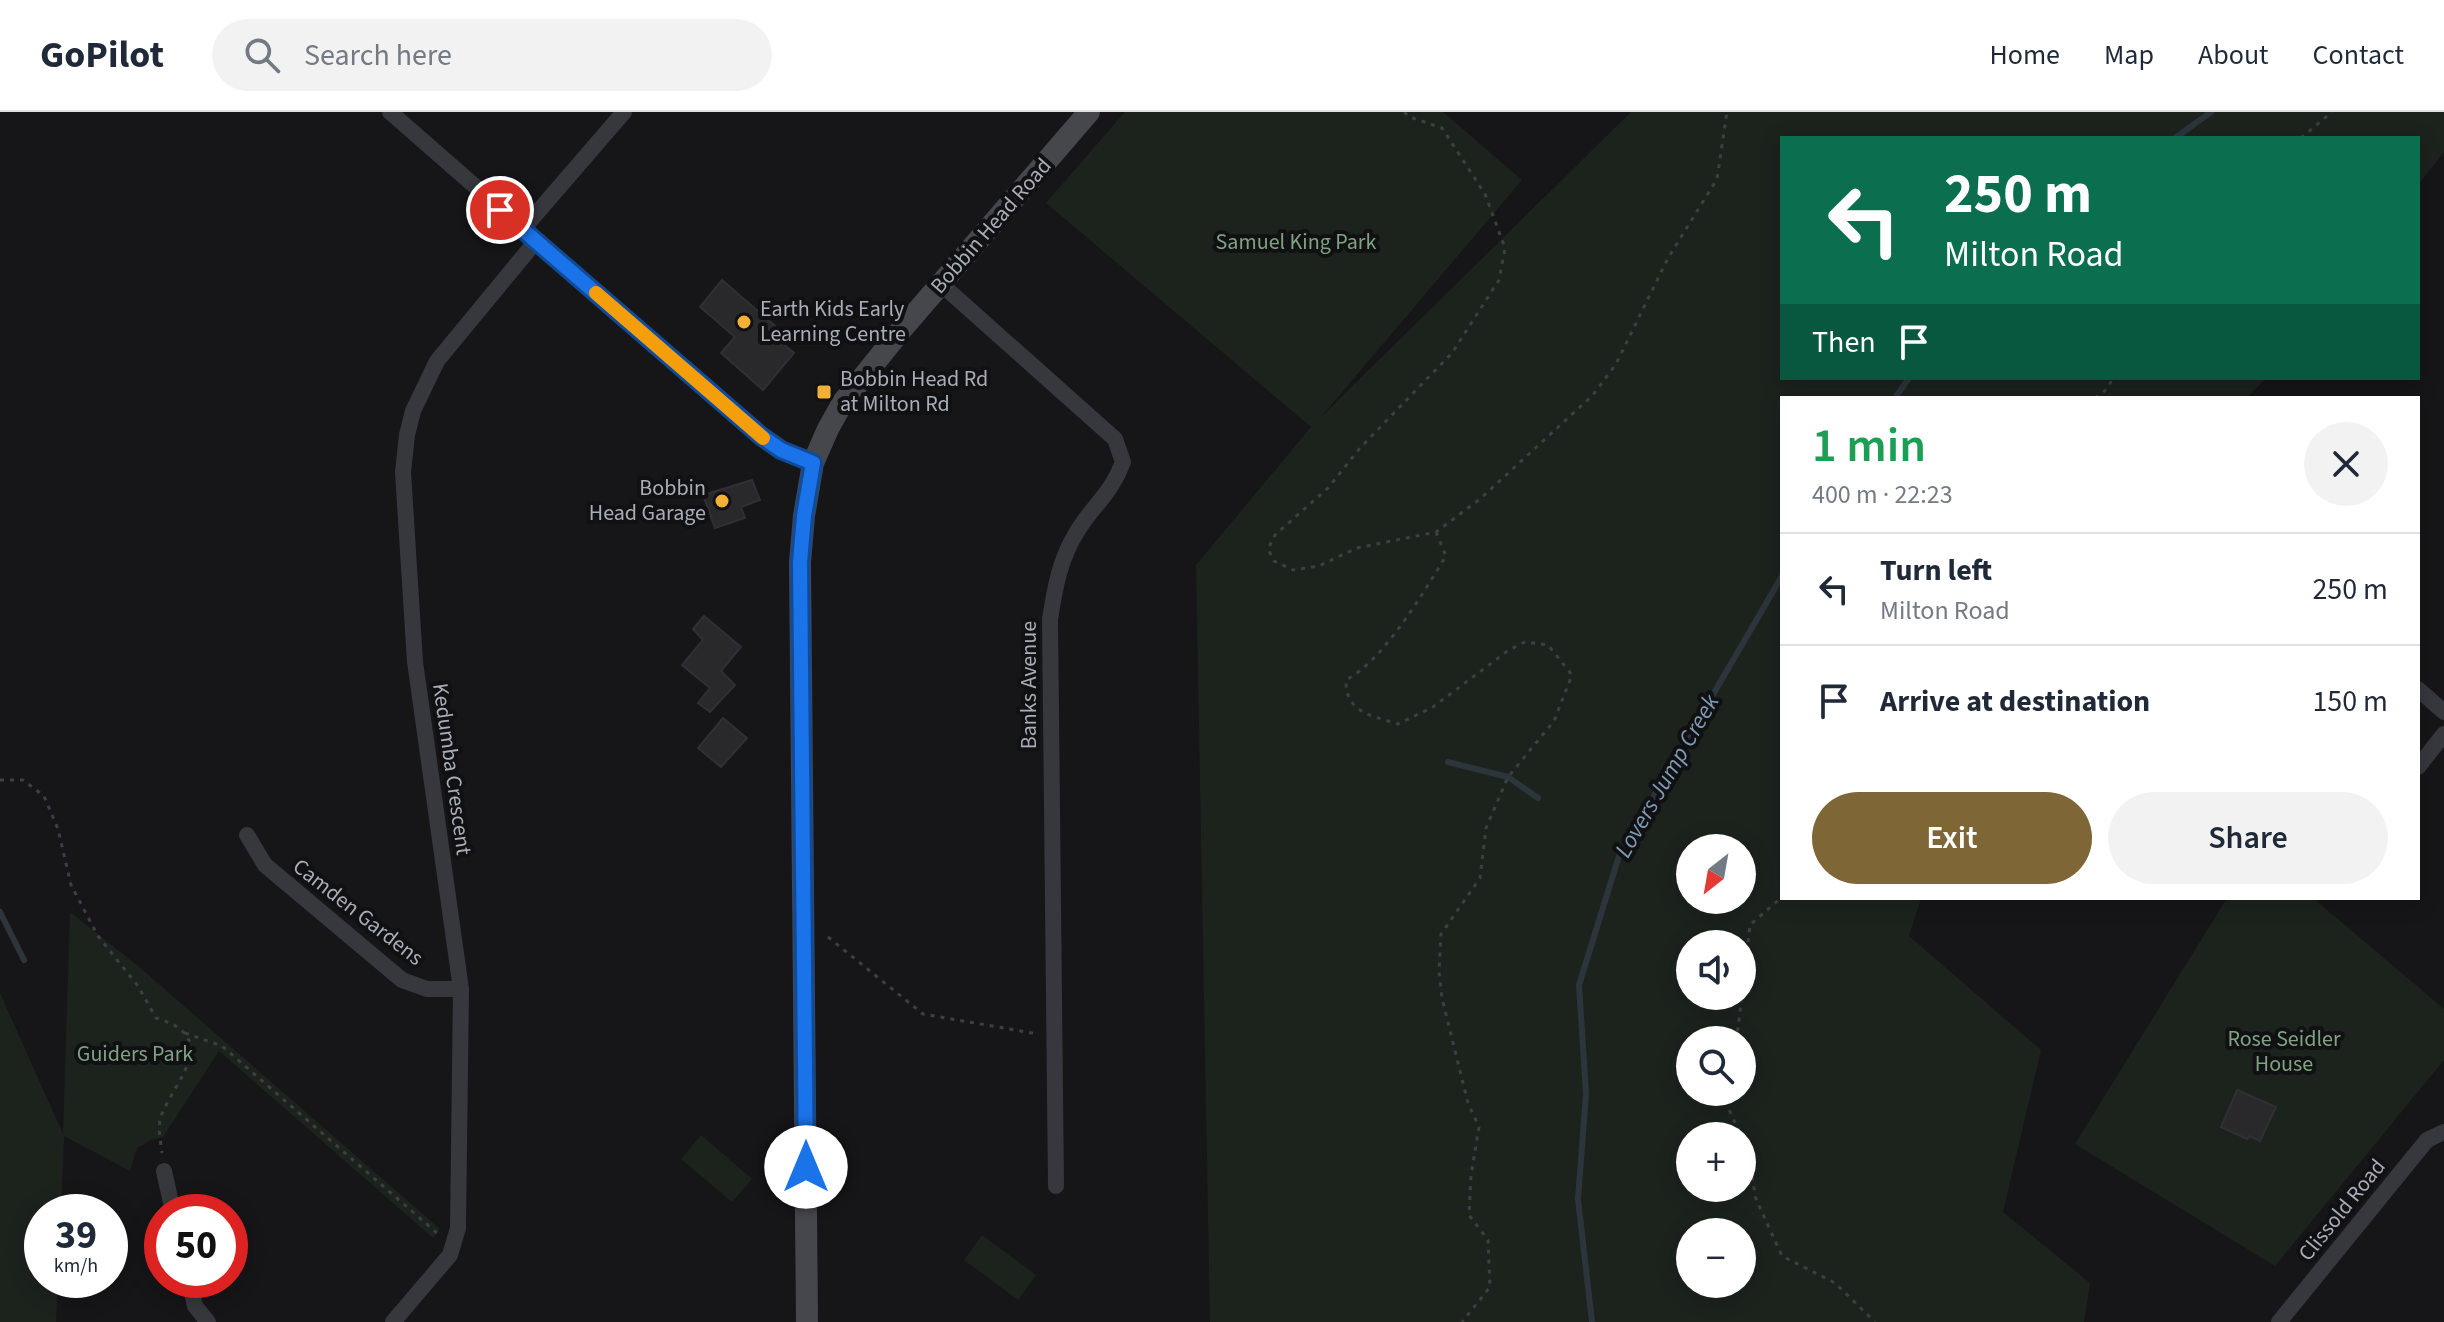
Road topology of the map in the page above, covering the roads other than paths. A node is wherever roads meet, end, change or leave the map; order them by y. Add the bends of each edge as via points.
1 (390, 112) edge
2 (624, 112) edge
3 (1089, 112) edge
4 (523, 229) junction
5 (536, 241) junction
6 (941, 284) junction
7 (813, 463) junction
8 (2420, 691) edge
9 (2444, 712) edge
10 (2444, 734) edge
11 (2420, 764) edge
12 (247, 835) dead end
13 (461, 989) junction
14 (2444, 1132) edge
15 (164, 1171) road end
16 (1056, 1186) dead end
17 (169, 1194) edge
18 (193, 1298) edge
19 (208, 1322) edge
20 (393, 1322) edge
21 (807, 1322) edge
22 (2279, 1322) edge

1 - 4 street
2 - 4 street
3 - 6 main road, Bobbin Head Road
4 - 5 street
5 - 7 street via 761,436
5 - 13 street, Kedumba Crescent via 437,361 413,411 403,472 415,662
6 - 7 main road, Bobbin Head Road via 843,402
6 - 16 street, Banks Avenue via 1115,439 1123,462 1115,485 1078,530 1058,570 1050,619
7 - 21 main road, Bobbin Head Road via 800,562
8 - 9 street
10 - 11 street
12 - 13 street, Camden Gardens via 265,865 402,980 427,989
13 - 20 street, Kedumba Crescent via 458,1228 450,1255
14 - 22 street, Clissold Road via 2427,1140
15 - 17 street
18 - 19 street

